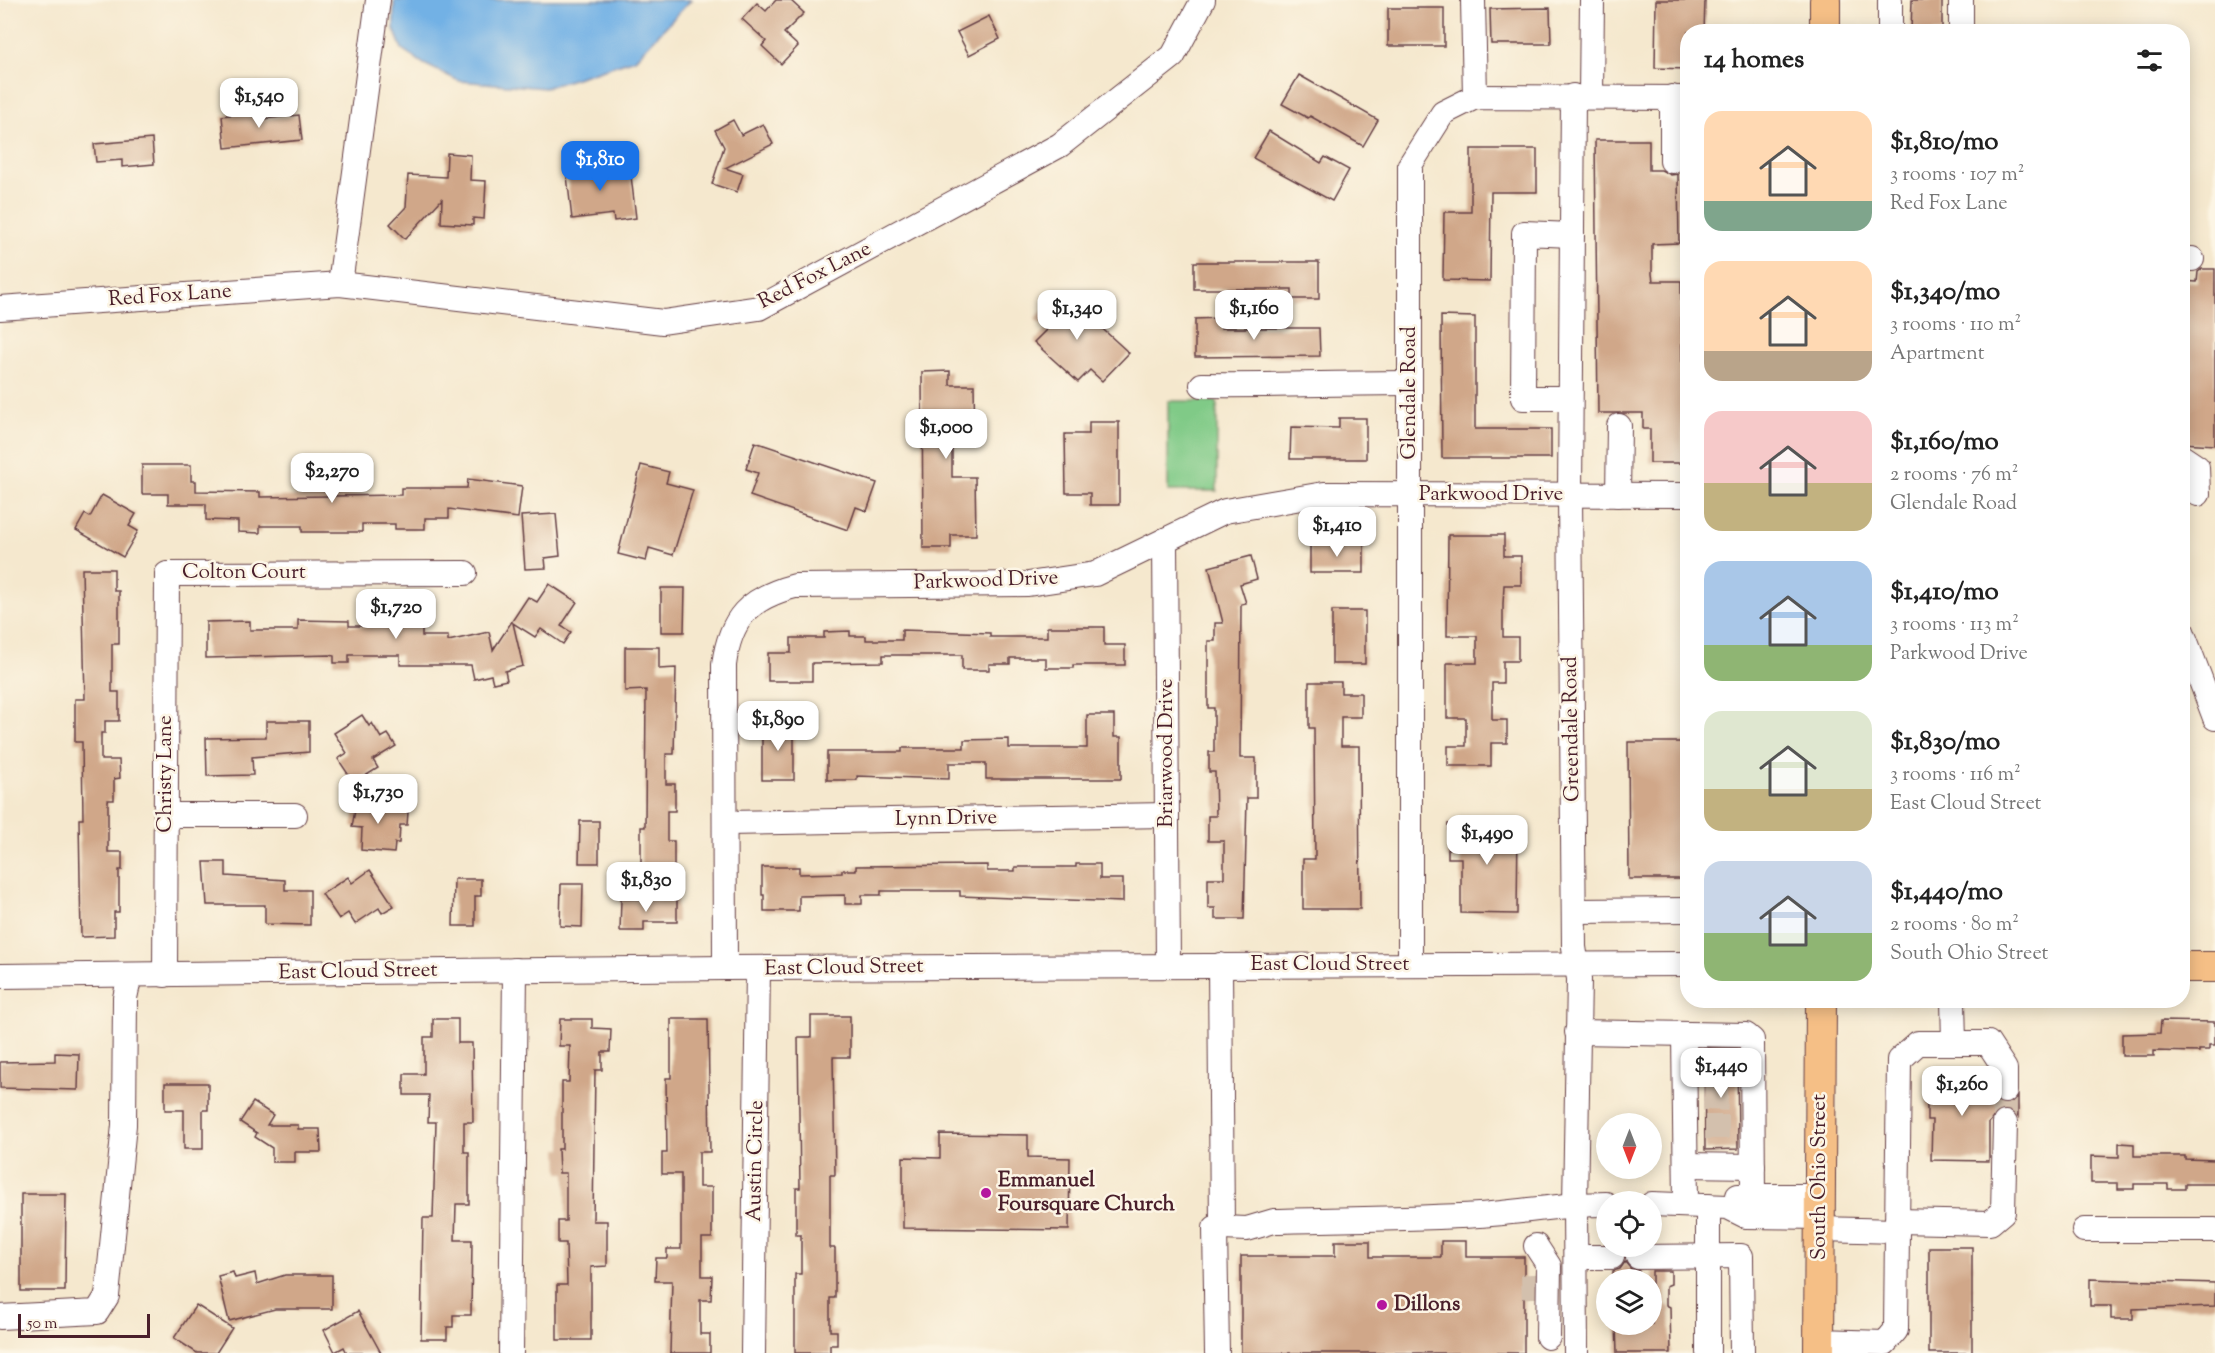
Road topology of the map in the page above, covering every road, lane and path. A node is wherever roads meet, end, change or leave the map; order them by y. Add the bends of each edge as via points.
1 (378, 0) edge
2 (1203, 0) edge
3 (1473, 0) edge
4 (1592, 0) edge
5 (1825, 0) edge
6 (1890, 0) edge
7 (1950, 0) edge
8 (1961, 0) edge
9 (1825, 24) edge
10 (1890, 24) edge
11 (1951, 24) edge
12 (1961, 24) edge
13 (1582, 96) junction
14 (1475, 98) junction
15 (1680, 98) edge
16 (1672, 161) dead end
17 (1572, 235) junction
18 (340, 284) junction
19 (0, 308) edge
20 (1410, 383) junction
21 (1202, 385) dead end
22 (1570, 398) junction
23 (1619, 426) dead end
24 (2190, 462) edge
25 (2199, 494) edge
26 (1410, 495) junction
27 (1570, 495) junction
28 (1618, 495) junction
29 (1680, 495) edge
30 (1165, 540) junction
31 (465, 573) dead end
32 (167, 574) joint
33 (2190, 652) edge
34 (2215, 718) edge
35 (166, 815) junction
36 (295, 815) dead end
37 (1167, 815) junction
38 (726, 823) junction
39 (1680, 910) edge
40 (1574, 911) junction
41 (1576, 963) junction
42 (1220, 964) junction
43 (1680, 964) edge
44 (1168, 965) junction
45 (1410, 965) junction
46 (2190, 967) edge
47 (2215, 967) edge
48 (725, 968) junction
49 (758, 968) junction
50 (515, 970) junction
51 (130, 975) junction
52 (165, 975) junction
53 (0, 976) edge
54 (1821, 1008) edge
55 (1953, 1008) edge
56 (1577, 1032) junction
57 (1684, 1035) junction
58 (1954, 1043) junction
59 (2005, 1091) tunnel mouth
60 (2005, 1123) tunnel mouth
61 (1686, 1165) junction
62 (1753, 1166) junction
63 (1753, 1196) junction
64 (1575, 1204) junction
65 (1596, 1204) edge
66 (1662, 1204) edge
67 (1708, 1206) junction
68 (1536, 1211) junction
69 (1820, 1214) junction
70 (1897, 1226) junction
71 (1222, 1228) junction
72 (2084, 1230) dead end
73 (2215, 1230) edge
74 (1536, 1246) junction
75 (1708, 1256) junction
76 (1576, 1257) junction
77 (1596, 1257) edge
78 (1662, 1257) edge
79 (1533, 1274) tunnel mouth
80 (1534, 1301) tunnel mouth
81 (0, 1317) edge
82 (1548, 1337) junction
83 (1819, 1347) edge
84 (511, 1353) edge
85 (753, 1353) edge
86 (1217, 1353) edge
87 (1568, 1353) edge
88 (1576, 1353) edge
89 (1708, 1353) edge
90 (1742, 1353) edge

1 - 18 street
2 - 18 street, Red Fox Lane via 1173,56 1060,145 759,308 663,322
3 - 14 street
4 - 13 street
5 - 9 main road
6 - 10 street
7 - 11 street
8 - 12 street
13 - 14 street, Glendale Road
13 - 15 street, Glendale Road
13 - 17 street, Greendale Road
14 - 20 street, Glendale Road via 1443,113 1410,165
15 - 16 street
17 - 22 street, Greendale Road
17 - 22 street via 1524,233 1523,398
18 - 19 street, Red Fox Lane
20 - 21 street
20 - 26 street, Glendale Road
22 - 27 street, Greendale Road
23 - 28 street
24 - 25 street via 2197,467
26 - 27 street, Parkwood Drive
26 - 30 street, Parkwood Drive via 1324,494 1225,511
26 - 45 street, Glendale Road
27 - 28 street, Parkwood Drive
27 - 40 street, Greendale Road
28 - 29 street, Parkwood Drive
30 - 37 street, Briarwood Drive
30 - 38 street, Parkwood Drive via 1095,574 1028,584 795,586 753,604 740,616 731,633 724,665
31 - 32 street, Colton Court
32 - 35 street, Christy Lane
33 - 34 street
35 - 36 street
35 - 52 street, Christy Lane
37 - 38 street, Lynn Drive
37 - 44 street, Briarwood Drive
38 - 48 street, Parkwood Drive
39 - 40 street
40 - 41 street, Greendale Road
41 - 43 street, East Cloud Street
41 - 45 street, East Cloud Street
41 - 56 street, Greendale Road
42 - 44 street, East Cloud Street
42 - 45 street, East Cloud Street
42 - 71 street
44 - 49 street, East Cloud Street
46 - 47 main road
48 - 49 street, East Cloud Street
48 - 50 street, East Cloud Street
49 - 85 street, Austin Circle
50 - 52 street, East Cloud Street
50 - 84 street
51 - 52 street, East Cloud Street
51 - 53 street, East Cloud Street
51 - 81 street via 125,998 124,1125 107,1296 97,1312
54 - 69 main road, South Ohio Street
55 - 58 street
56 - 57 street
56 - 64 street, Greendale Road
57 - 61 street via 1695,1071 1695,1127
57 - 62 street via 1746,1035 1752,1040 1745,1072 1745,1127
58 - 59 street via 1988,1043 2005,1069
58 - 70 street via 1918,1043 1899,1060
60 - 70 street via 2003,1212 1990,1223
61 - 62 street
61 - 67 street
62 - 63 street
63 - 67 street via 1738,1196
63 - 69 street
64 - 65 street
64 - 68 street
64 - 76 street, Greendale Road
66 - 67 street
67 - 69 street via 1746,1216
67 - 75 street
68 - 71 street via 1274,1221 1247,1228
68 - 74 street
69 - 70 street
69 - 83 main road, South Ohio Street
70 - 83 street via 1896,1330 1885,1343
71 - 86 street via 1215,1228
72 - 73 street
74 - 79 street
74 - 82 street via 1549,1266
75 - 78 street
75 - 89 street
75 - 90 street via 1742,1256
76 - 77 street
76 - 88 street, Greendale Road
80 - 82 street via 1533,1319
82 - 87 street

